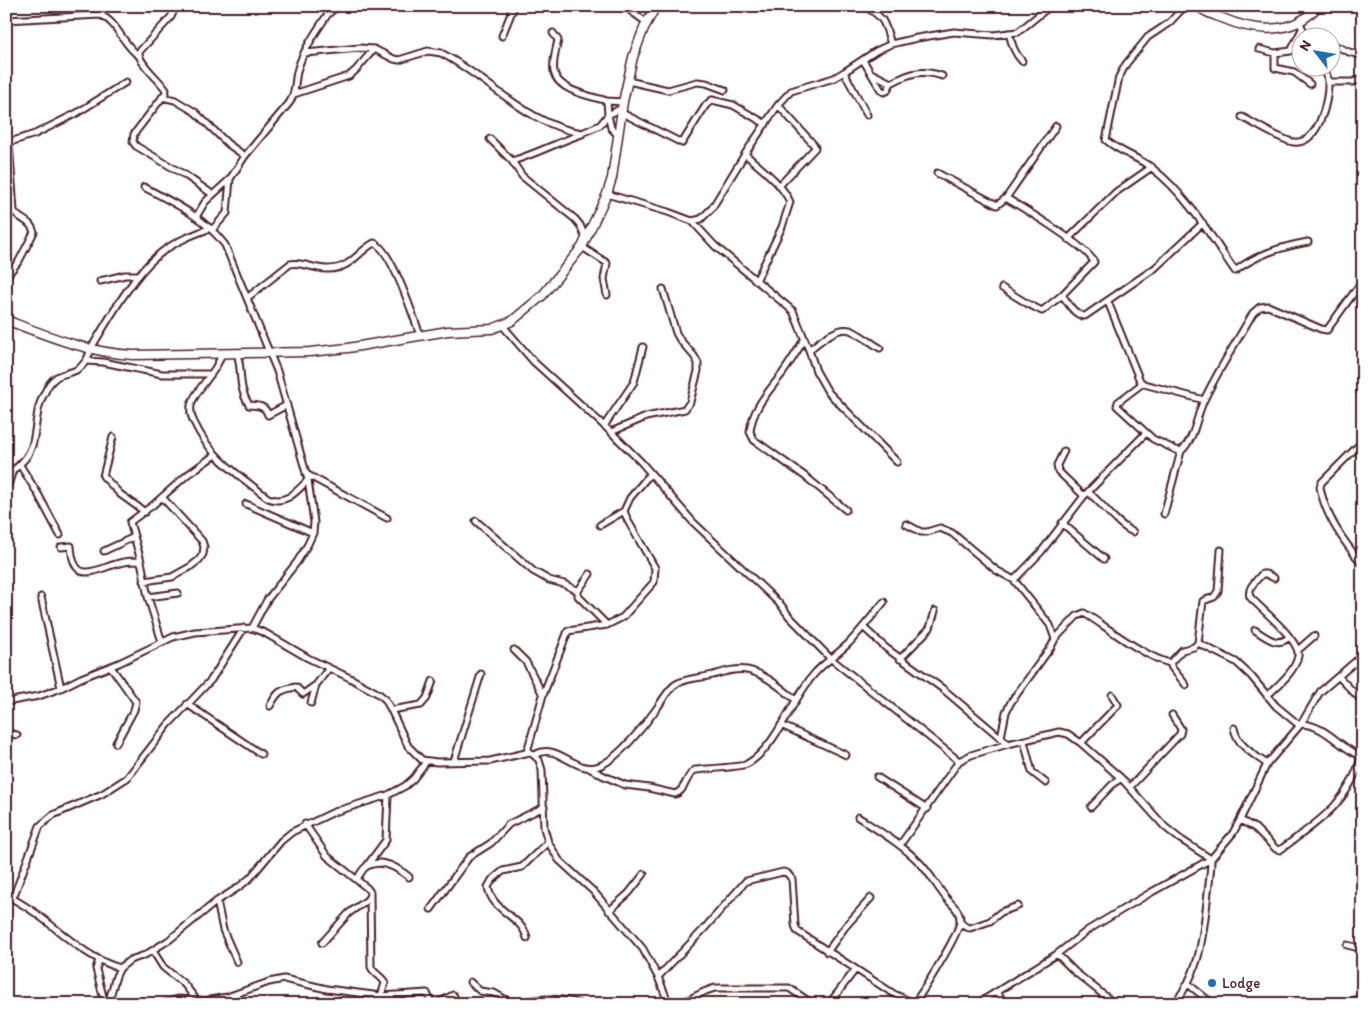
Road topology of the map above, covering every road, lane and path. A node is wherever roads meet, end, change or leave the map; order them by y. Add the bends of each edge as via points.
1 (176, 6) edge
2 (341, 6) edge
3 (514, 6) edge
4 (624, 6) edge
5 (656, 6) edge
6 (1050, 6) edge
7 (1185, 6) edge
8 (1198, 6) edge
9 (1318, 6) edge
10 (866, 7) edge
11 (6, 20) edge
12 (646, 22) junction
13 (1305, 28) edge
14 (1292, 30) edge
15 (553, 33) dead end
16 (1009, 33) junction
17 (502, 36) dead end
18 (891, 44) junction
19 (1259, 49) dead end
20 (1292, 49) edge
21 (1342, 49) edge
22 (374, 50) junction
23 (305, 53) junction
24 (1275, 53) junction
25 (138, 55) junction
26 (1363, 56) edge
27 (863, 60) junction
28 (1022, 61) dead end
29 (844, 72) junction
30 (870, 72) junction
31 (942, 76) dead end
32 (1327, 78) edge
33 (1362, 79) edge
34 (628, 81) junction
35 (126, 82) dead end
36 (1328, 82) junction
37 (891, 83) junction
38 (1310, 84) dead end
39 (725, 90) dead end
40 (294, 94) junction
41 (162, 97) junction
42 (607, 101) junction
43 (778, 105) junction
44 (622, 108) junction
45 (608, 115) junction
46 (867, 115) dead end
47 (1242, 117) dead end
48 (766, 124) junction
49 (1056, 126) dead end
50 (582, 133) junction
51 (618, 136) junction
52 (490, 140) dead end
53 (7, 143) edge
54 (745, 154) junction
55 (245, 156) junction
56 (512, 161) junction
57 (1152, 167) junction
58 (937, 173) dead end
59 (230, 179) junction
60 (780, 185) junction
61 (144, 188) dead end
62 (212, 194) junction
63 (607, 194) junction
64 (1006, 198) junction
65 (196, 217) junction
66 (692, 221) junction
67 (1203, 223) junction
68 (212, 229) junction
69 (1068, 239) junction
70 (1308, 242) dead end
71 (584, 243) junction
72 (139, 275) junction
73 (6, 277) edge
74 (1363, 280) edge
75 (100, 281) dead end
76 (756, 281) junction
77 (1002, 288) dead end
78 (663, 289) dead end
79 (1062, 294) junction
80 (607, 296) dead end
81 (246, 298) junction
82 (1108, 302) junction
83 (6, 320) edge
84 (503, 326) junction
85 (420, 336) junction
86 (804, 340) junction
87 (643, 347) dead end
88 (880, 348) dead end
89 (90, 350) junction
90 (809, 350) junction
91 (222, 352) junction
92 (237, 353) junction
93 (270, 353) junction
94 (86, 361) junction
95 (211, 374) junction
96 (1143, 383) junction
97 (1204, 400) junction
98 (287, 405) junction
99 (604, 426) junction
100 (611, 432) junction
101 (1146, 432) junction
102 (113, 437) dead end
103 (1363, 441) edge
104 (1064, 451) dead end
105 (1181, 451) junction
106 (215, 455) junction
107 (897, 462) dead end
108 (20, 465) junction
109 (13, 470) junction
110 (6, 472) edge
111 (306, 474) junction
112 (650, 474) junction
113 (308, 480) junction
114 (6, 492) edge
115 (1086, 494) junction
116 (162, 497) junction
117 (246, 504) dead end
118 (846, 510) dead end
119 (624, 511) junction
120 (145, 512) junction
121 (1164, 514) dead end
122 (387, 518) dead end
123 (476, 521) dead end
124 (906, 524) dead end
125 (1062, 524) junction
126 (600, 525) dead end
127 (1133, 532) dead end
128 (313, 533) junction
129 (60, 535) dead end
130 (134, 537) junction
131 (61, 547) dead end
132 (1221, 550) dead end
133 (104, 551) dead end
134 (1104, 559) dead end
135 (141, 561) junction
136 (1363, 565) edge
137 (590, 574) dead end
138 (1274, 578) dead end
139 (1014, 580) junction
140 (144, 581) junction
141 (578, 591) junction
142 (178, 592) dead end
143 (41, 597) dead end
144 (148, 597) junction
145 (884, 602) dead end
146 (935, 610) dead end
147 (608, 625) junction
148 (863, 627) junction
149 (244, 628) junction
150 (252, 628) junction
151 (1255, 630) dead end
152 (1314, 636) dead end
153 (1289, 637) junction
154 (1055, 639) junction
155 (162, 642) junction
156 (1198, 643) junction
157 (514, 650) dead end
158 (1298, 650) junction
159 (1363, 655) edge
160 (830, 658) junction
161 (900, 659) junction
162 (1170, 663) junction
163 (111, 667) junction
164 (328, 668) junction
165 (481, 674) dead end
166 (1339, 677) junction
167 (433, 681) dead end
168 (316, 685) junction
169 (1186, 685) dead end
170 (61, 688) junction
171 (543, 695) junction
172 (1112, 695) dead end
173 (1267, 696) junction
174 (795, 699) junction
175 (6, 702) edge
176 (1363, 702) edge
177 (311, 703) dead end
178 (187, 704) junction
179 (270, 706) dead end
180 (391, 710) junction
181 (1172, 715) dead end
182 (1300, 724) junction
183 (781, 725) junction
184 (1234, 728) dead end
185 (6, 732) edge
186 (17, 735) dead end
187 (1001, 737) junction
188 (1024, 741) junction
189 (116, 743) dead end
190 (1081, 743) junction
191 (1008, 744) junction
192 (528, 752) junction
193 (261, 754) dead end
194 (846, 755) dead end
195 (535, 756) junction
196 (1362, 757) edge
197 (454, 761) junction
198 (959, 761) junction
199 (426, 762) junction
200 (1267, 764) junction
201 (589, 768) junction
202 (877, 777) dead end
203 (1121, 778) junction
204 (1046, 783) dead end
205 (1130, 787) junction
206 (388, 795) junction
207 (544, 807) junction
208 (1091, 807) dead end
209 (927, 809) junction
210 (858, 816) dead end
211 (1240, 820) junction
212 (305, 824) junction
213 (548, 842) junction
214 (900, 845) junction
215 (1212, 859) junction
216 (366, 867) junction
217 (644, 874) dead end
218 (409, 877) dead end
219 (357, 879) junction
220 (6, 895) edge
221 (370, 895) junction
222 (12, 898) junction
223 (871, 898) dead end
224 (217, 901) junction
225 (1018, 906) dead end
226 (431, 909) dead end
227 (609, 911) junction
228 (961, 923) junction
229 (527, 938) dead end
230 (322, 944) dead end
231 (1347, 945) dead end
232 (1363, 949) edge
233 (153, 951) junction
234 (827, 952) junction
235 (1057, 954) junction
236 (99, 960) junction
237 (236, 962) dead end
238 (120, 968) junction
239 (855, 970) junction
240 (658, 977) junction
241 (470, 982) dead end
242 (1188, 984) junction
243 (996, 992) junction
244 (381, 996) junction
245 (1363, 996) edge
246 (197, 1002) edge
247 (915, 1003) edge
248 (106, 1004) edge
249 (162, 1004) edge
250 (432, 1004) edge
251 (436, 1004) edge
252 (458, 1004) edge
253 (513, 1004) edge
254 (518, 1004) edge
255 (580, 1004) edge
256 (669, 1004) edge
257 (679, 1004) edge
258 (813, 1004) edge
259 (829, 1004) edge
260 (977, 1004) edge
261 (1006, 1004) edge
262 (1115, 1004) edge
263 (1174, 1004) edge
264 (1214, 1004) edge
265 (1346, 1004) edge

1 - 25 street via 171,17 140,48
2 - 23 street via 328,14
3 - 17 street
4 - 12 street
5 - 12 street
6 - 16 street via 1018,32
7 - 57 street via 1169,23 1148,37 1126,64 1118,78 1108,123 1106,140
8 - 14 street via 1247,26
9 - 13 street
10 - 18 street via 880,16
11 - 25 street via 100,14
12 - 34 street
15 - 42 street via 558,40 553,65 557,80 582,94
16 - 18 street via 954,32
16 - 28 street via 1016,56
18 - 27 street
19 - 24 street
20 - 24 street
21 - 26 street
22 - 23 street via 360,48
22 - 40 street via 349,76
22 - 50 street via 394,60 428,51 441,53 531,114 553,126
23 - 40 street via 297,69
24 - 38 street via 1275,68 1294,72
25 - 41 street via 166,90
27 - 29 street
27 - 30 street
29 - 43 street via 791,91
29 - 46 street
30 - 37 street
30 - 37 street via 881,90 887,91
31 - 37 street via 918,72
32 - 36 street
33 - 36 street
34 - 39 street via 668,90 697,82
34 - 44 street
35 - 53 street via 78,113 35,134
36 - 47 street via 1319,124 1313,135 1303,142 1292,142
40 - 55 street
41 - 55 street via 175,100 195,112
41 - 62 street via 134,134 133,142
42 - 44 street
42 - 45 street
43 - 48 street
43 - 60 street via 815,148
44 - 45 street
44 - 48 street via 682,143 712,100 733,105
44 - 51 street
45 - 50 street via 600,125
45 - 51 street via 611,128
48 - 54 street
49 - 64 street
50 - 56 street via 524,159
51 - 63 street
52 - 56 street
53 - 73 street via 14,211 32,226 34,232 19,261
54 - 60 street
54 - 66 street via 712,208 702,219
55 - 59 street
56 - 71 street via 522,176 575,219 580,225
57 - 67 street
57 - 69 street via 1116,192
58 - 64 street via 997,205
59 - 62 street
59 - 68 street via 226,213
60 - 76 street via 790,202 788,212
61 - 65 street
62 - 65 street
63 - 66 street
63 - 71 street
64 - 69 street
65 - 68 street
66 - 76 street
67 - 70 street via 1235,271 1257,256
67 - 82 street via 1155,268
68 - 72 street via 165,250
68 - 81 street via 224,245
69 - 79 street via 1091,256 1094,262
71 - 80 street via 607,263 604,279
71 - 84 street via 542,296
72 - 75 street
72 - 89 street
74 - 97 street via 1327,330 1268,306 1260,306 1252,313
76 - 86 street via 793,311
77 - 79 street via 1042,311
78 - 100 street via 676,333 698,364 690,402 685,409 646,416
79 - 82 street via 1080,316
81 - 85 street via 290,264 329,269 340,267 352,262 374,243 382,249 394,270
81 - 93 street
82 - 96 street via 1138,378
83 - 89 street
84 - 85 street
84 - 99 street via 534,362
85 - 93 street via 348,348
86 - 90 street
86 - 118 street via 754,414 750,432 754,440
87 - 99 street via 634,382
88 - 90 street via 850,330 844,330 828,335
89 - 91 street via 133,355
89 - 94 street
90 - 107 street via 823,386 833,400
91 - 92 street
91 - 95 street
92 - 93 street
92 - 98 street via 242,391 249,405 263,407 268,415
93 - 98 street
94 - 95 street via 162,374
94 - 108 street via 75,371 56,376 49,383 37,415 31,451
95 - 106 street via 190,409 200,434
96 - 97 street
96 - 101 street via 1116,404
97 - 105 street via 1188,444
98 - 111 street
99 - 100 street
100 - 112 street
101 - 105 street
101 - 115 street
102 - 120 street via 103,476
103 - 136 street via 1320,487 1340,535
104 - 115 street via 1057,464 1058,470
105 - 121 street
106 - 113 street via 274,500 286,498
106 - 116 street
108 - 109 street
108 - 129 street
109 - 110 street
109 - 114 street
111 - 113 street
111 - 122 street
112 - 119 street via 630,498
112 - 160 street via 693,522 781,605
113 - 128 street
115 - 125 street
115 - 127 street via 1103,504 1118,522
116 - 120 street
116 - 140 street via 204,547 199,560 190,567 172,577
117 - 128 street
119 - 126 street
119 - 147 street via 654,568 654,582 623,617
120 - 130 street via 130,522
123 - 141 street via 533,571
124 - 139 street via 921,532 946,530 996,570
125 - 134 street
125 - 139 street
128 - 150 street via 297,562 267,600
130 - 133 street
130 - 135 street
131 - 135 street via 71,546 75,566 81,571 92,572 124,562
132 - 156 street via 1218,591 1214,597 1203,601
135 - 140 street
137 - 141 street
138 - 153 street via 1262,574 1249,594
139 - 154 street via 1050,625
140 - 144 street
141 - 147 street via 579,598
142 - 144 street
143 - 170 street
144 - 155 street
145 - 148 street
146 - 161 street via 930,628
147 - 171 street via 568,631
148 - 160 street
148 - 161 street
149 - 150 street
149 - 155 street via 189,633
149 - 178 street via 218,670
150 - 164 street
151 - 153 street via 1272,641 1284,642
152 - 158 street
153 - 158 street
154 - 162 street via 1077,616 1084,614
154 - 187 street via 1011,702
155 - 163 street
156 - 162 street via 1182,650
156 - 173 street via 1233,659
157 - 171 street via 526,662
158 - 173 street via 1292,670
159 - 166 street
160 - 174 street
160 - 198 street
161 - 187 street via 943,689
162 - 169 street
163 - 170 street
163 - 189 street via 136,702
164 - 168 street
164 - 180 street via 378,694
165 - 197 street
166 - 176 street
166 - 182 street via 1320,692
167 - 180 street via 421,705
168 - 177 street
168 - 179 street via 303,694 296,687 281,690
170 - 175 street
171 - 192 street
172 - 190 street via 1118,705
173 - 182 street
174 - 183 street
174 - 201 street via 770,681 746,670 683,681 672,687 615,756
178 - 193 street
178 - 222 street via 128,778 44,821
180 - 199 street via 408,746
181 - 205 street via 1181,729 1180,734
182 - 196 street via 1321,729 1347,750
182 - 200 street
183 - 194 street
183 - 201 street via 762,752 746,766 695,770 675,794 625,785
184 - 200 street via 1242,745
185 - 186 street
187 - 191 street
188 - 190 street via 1058,732 1068,734
188 - 191 street
188 - 204 street via 1032,772
190 - 203 street
191 - 198 street
192 - 195 street
192 - 197 street via 490,761
195 - 201 street via 540,752 551,752
195 - 207 street via 542,770
196 - 211 street via 1353,782 1338,804 1280,850 1255,828
197 - 199 street
198 - 209 street
199 - 206 street via 409,782
200 - 211 street
202 - 209 street
203 - 205 street
203 - 208 street
205 - 215 street via 1165,827
206 - 212 street
206 - 216 street via 386,840
207 - 213 street
207 - 226 street via 509,824 469,857
209 - 214 street
210 - 214 street
211 - 215 street
212 - 219 street via 327,856
212 - 224 street via 281,841 250,878
213 - 227 street via 559,860
213 - 229 street via 522,867 504,871 488,887 494,902 523,929
214 - 228 street via 919,862 960,912
215 - 235 street via 1088,930
215 - 242 street via 1204,933
216 - 218 street via 376,863 387,864
216 - 219 street
217 - 227 street
219 - 221 street
220 - 222 street
221 - 230 street
221 - 244 street via 371,966 385,983
222 - 236 street
223 - 234 street
224 - 233 street
224 - 237 street via 223,930
225 - 228 street via 970,928
227 - 240 street via 643,949
228 - 247 street
231 - 232 street
233 - 238 street via 130,960
233 - 246 street via 163,968 184,984
234 - 239 street
234 - 240 street via 796,928 792,879 783,872 746,881
235 - 243 street
235 - 262 street
236 - 238 street
236 - 248 street via 96,969
238 - 248 street
239 - 247 street
239 - 259 street
240 - 256 street
241 - 253 street via 480,991 494,993
242 - 263 street
242 - 264 street
243 - 260 street
243 - 261 street
244 - 246 street via 284,979 227,998
244 - 250 street via 427,993
245 - 265 street
246 - 249 street via 178,999
251 - 252 street via 453,995
254 - 255 street via 546,999
257 - 258 street via 716,988 783,987 794,990

